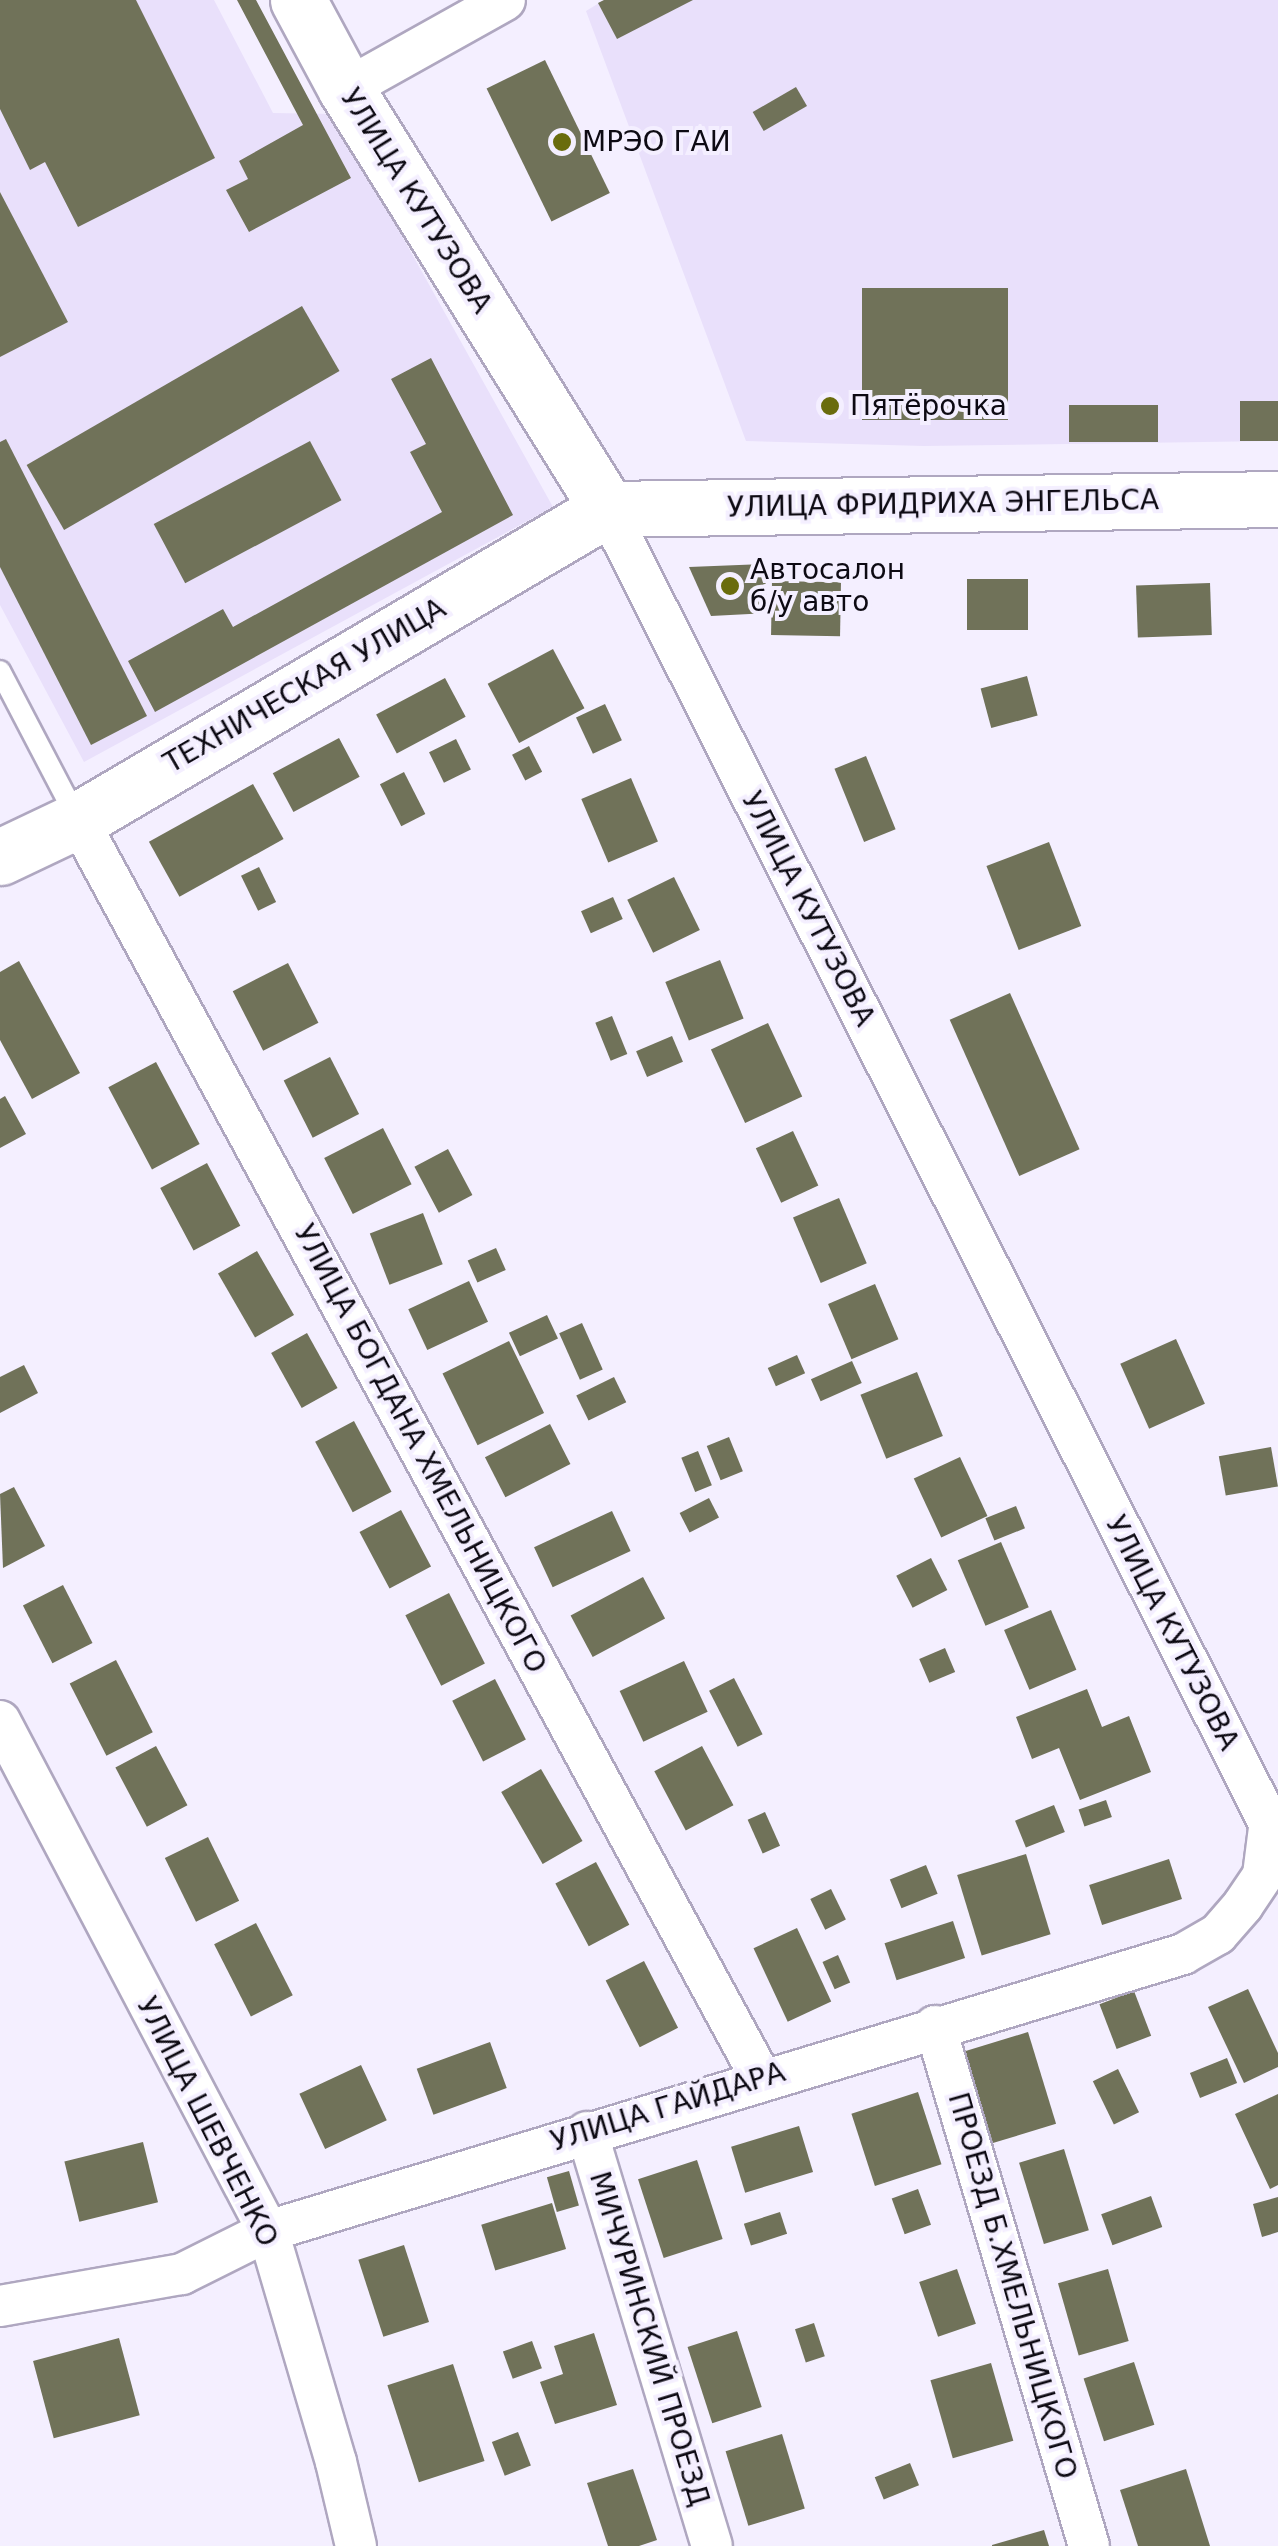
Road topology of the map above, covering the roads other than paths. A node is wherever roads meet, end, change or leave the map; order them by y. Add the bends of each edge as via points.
1 (298, 0) edge
2 (505, 0) edge
3 (346, 88) junction
4 (1278, 499) edge
5 (607, 509) junction
6 (0, 671) edge
7 (78, 820) junction
8 (0, 857) edge
9 (0, 1721) edge
10 (1274, 1834) edge
11 (936, 2026) junction
12 (761, 2078) junction
13 (586, 2132) junction
14 (268, 2231) junction
15 (0, 2306) edge
16 (356, 2546) edge
17 (712, 2546) edge
18 (1089, 2546) edge

1 - 3 main road, УЛИЦА КУТУЗОВА
2 - 3 street
3 - 5 main road, УЛИЦА КУТУЗОВА
4 - 5 main road, УЛИЦА ФРИДРИХА ЭНГЕЛЬСА
5 - 7 main road, ТЕХНИЧЕСКАЯ УЛИЦА
5 - 10 street, УЛИЦА КУТУЗОВА
6 - 7 lane
7 - 8 main road, ТЕХНИЧЕСКАЯ УЛИЦА
7 - 12 street, УЛИЦА БОГДАНА ХМЕЛЬНИЦКОГО
9 - 14 street, УЛИЦА ШЕВЧЕНКО
10 - 11 street, УЛИЦА ГАЙДАРА via 1262,1875 1218,1934 1183,1954
11 - 12 street, УЛИЦА ГАЙДАРА
11 - 18 street, ПРОЕЗД Б.ХМЕЛЬНИЦКОГО
12 - 13 street, УЛИЦА ГАЙДАРА
13 - 14 street, УЛИЦА ГАЙДАРА
13 - 17 street, МИЧУРИНСКИЙ ПРОЕЗД
14 - 15 street, УЛИЦА ГАЙДАРА via 182,2274
14 - 16 street, УЛИЦА ШЕВЧЕНКО

